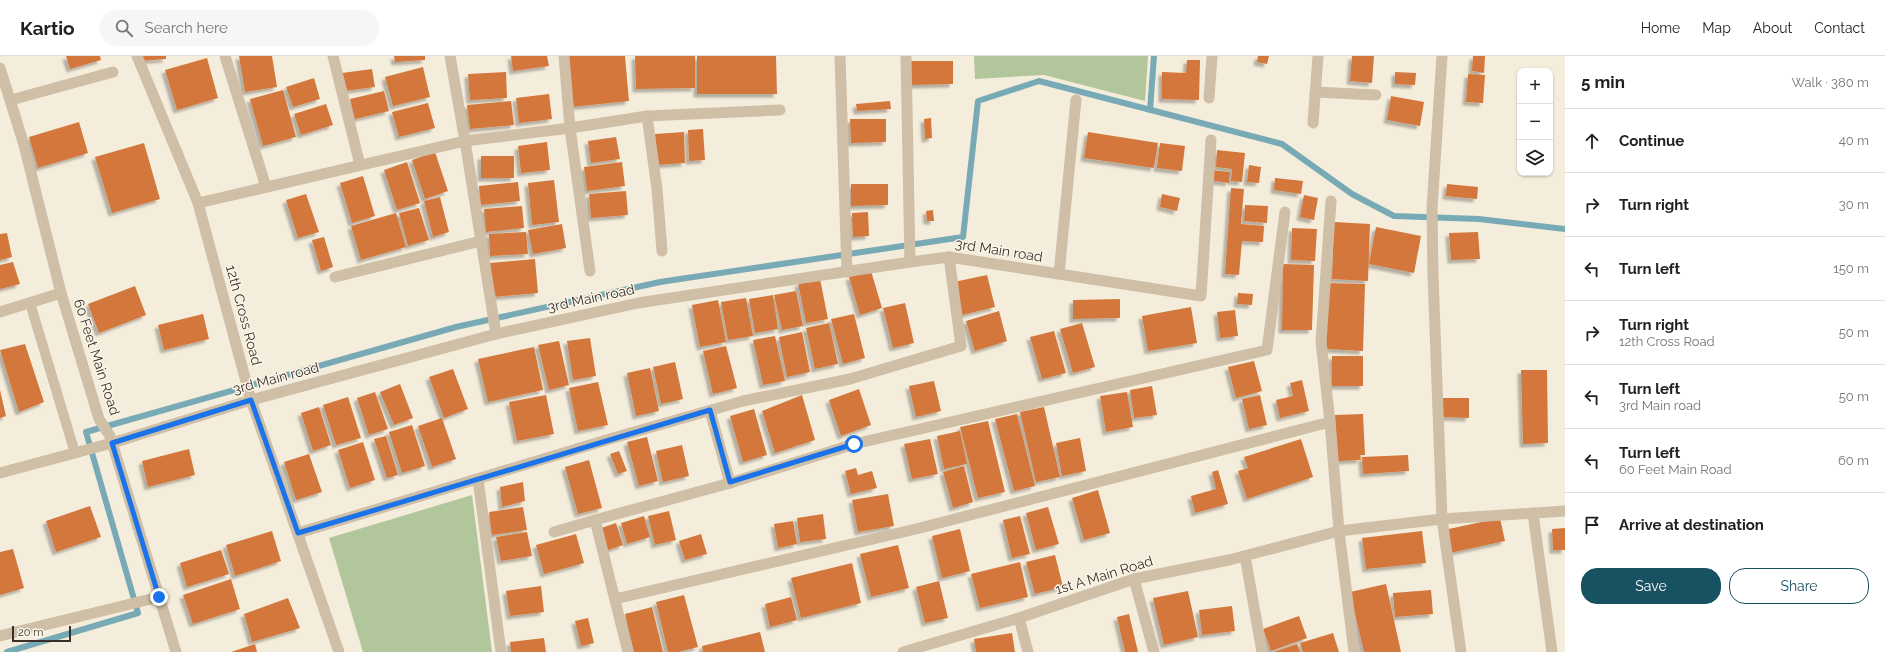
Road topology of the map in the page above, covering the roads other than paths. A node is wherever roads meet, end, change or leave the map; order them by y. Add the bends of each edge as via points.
1 (137, 56) edge
2 (224, 56) edge
3 (332, 56) edge
4 (450, 56) edge
5 (564, 56) edge
6 (840, 56) edge
7 (906, 56) edge
8 (1212, 56) edge
9 (1318, 56) edge
10 (1442, 56) edge
11 (0, 68) edge
12 (113, 72) dead end
13 (1315, 92) junction
14 (1376, 95) dead end
15 (1209, 98) dead end
16 (11, 100) junction
17 (1076, 100) dead end
18 (780, 110) dead end
19 (647, 116) junction
20 (1313, 123) dead end
21 (570, 128) junction
22 (1211, 140) dead end
23 (466, 141) junction
24 (360, 165) junction
25 (266, 187) junction
26 (1331, 202) dead end
27 (198, 203) junction
28 (1285, 212) dead end
29 (482, 241) junction
30 (662, 251) dead end
31 (949, 257) junction
32 (910, 262) junction
33 (590, 271) dead end
34 (847, 272) junction
35 (1059, 274) junction
36 (334, 278) dead end
37 (61, 293) junction
38 (30, 303) junction
39 (0, 312) edge
40 (496, 331) junction
41 (251, 400) junction
42 (710, 410) junction
43 (1330, 422) junction
44 (111, 439) junction
45 (79, 452) junction
46 (0, 473) edge
47 (478, 479) junction
48 (730, 482) junction
49 (1565, 511) edge
50 (1533, 513) junction
51 (1442, 519) junction
52 (595, 520) junction
53 (1339, 531) junction
54 (554, 532) dead end
55 (298, 533) junction
56 (1245, 556) junction
57 (1134, 579) junction
58 (159, 597) junction
59 (615, 599) junction
60 (1019, 618) junction
61 (0, 636) edge
62 (176, 652) edge
63 (339, 652) edge
64 (501, 652) edge
65 (628, 652) edge
66 (904, 652) edge
67 (1028, 652) edge
68 (1154, 652) edge
69 (1262, 652) edge
70 (1354, 652) edge
71 (1461, 652) edge
72 (1552, 652) edge

1 - 27 street, 12th Cross Road
2 - 25 street
3 - 24 street
4 - 23 street
5 - 21 street
6 - 34 street
7 - 32 street
8 - 15 street
9 - 13 street
10 - 51 street via 1432,208
11 - 16 street, 60 Feet Main Road
12 - 16 street
13 - 14 street
13 - 20 street
16 - 37 street, 60 Feet Main Road
17 - 35 street
18 - 19 street
19 - 21 street
19 - 30 street
21 - 23 street
21 - 33 street
22 - 35 street, 3rd Main road via 1201,296
23 - 24 street
23 - 29 street
24 - 25 street
25 - 27 street
26 - 43 street via 1322,342
27 - 41 street, 12th Cross Road
28 - 48 street via 1268,350 854,444
29 - 36 street
29 - 40 street
31 - 32 street, 3rd Main road
31 - 35 street, 3rd Main road
31 - 42 street via 962,346 850,379
32 - 34 street, 3rd Main road
34 - 40 street, 3rd Main road via 638,303
37 - 38 street
37 - 44 street, 60 Feet Main Road via 99,419
38 - 39 street
38 - 45 lane
40 - 41 street, 3rd Main road
41 - 44 street, 3rd Main road
41 - 55 street, 12th Cross Road
42 - 47 street
42 - 48 street
43 - 53 street
43 - 59 street via 920,528
44 - 45 street, 3rd Main road via 100,446
44 - 58 street, 60 Feet Main Road
45 - 46 street, 3rd Main road
47 - 55 street
47 - 64 street
48 - 52 street
49 - 50 street, 1st A Main Road
50 - 51 street, 1st A Main Road
50 - 72 street
51 - 53 street, 1st A Main Road
51 - 71 street
52 - 54 street
52 - 59 street
53 - 56 street, 1st A Main Road
53 - 70 street
55 - 63 street, 12th Cross Road
56 - 57 street, 1st A Main Road
56 - 69 street
57 - 60 street, 1st A Main Road
57 - 68 street
58 - 61 street
58 - 62 street, 60 Feet Main Road
59 - 65 street
60 - 66 street, 1st A Main Road
60 - 67 street

